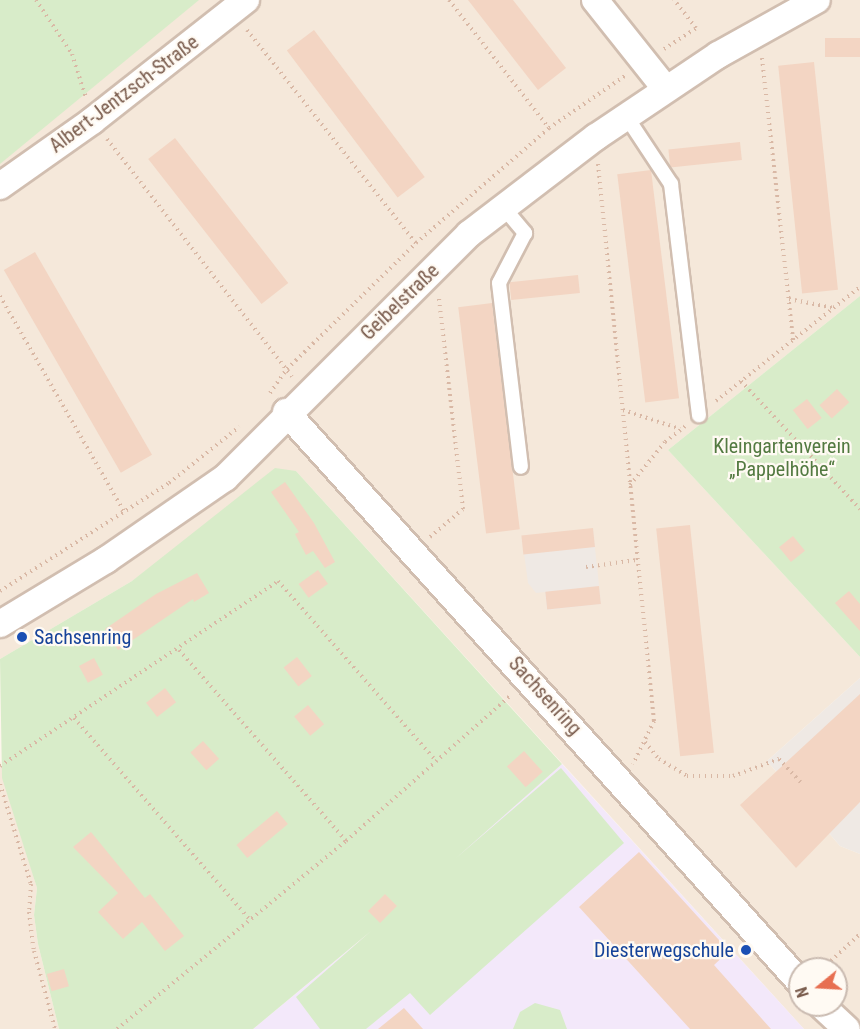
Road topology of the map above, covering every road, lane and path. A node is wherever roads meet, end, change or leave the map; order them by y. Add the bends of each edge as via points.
1 (36, 0) edge
2 (449, 0) edge
3 (595, 0) edge
4 (674, 0) edge
5 (817, 0) edge
6 (239, 5) edge
7 (759, 30) junction
8 (645, 62) junction
9 (665, 88) junction
10 (626, 116) junction
11 (92, 121) junction
12 (549, 128) junction
13 (596, 137) junction
14 (0, 186) edge
15 (504, 208) junction
16 (416, 243) junction
17 (435, 268) junction
18 (860, 287) edge
19 (0, 296) edge
20 (789, 299) junction
21 (834, 308) junction
22 (793, 340) junction
23 (287, 369) junction
24 (741, 381) junction
25 (305, 394) junction
26 (277, 404) junction
27 (623, 410) junction
28 (699, 415) junction
29 (248, 420) dead end
30 (681, 429) junction
31 (521, 467) dead end
32 (630, 485) junction
33 (860, 509) edge
34 (124, 512) junction
35 (413, 551) junction
36 (637, 560) junction
37 (586, 567) dead end
38 (0, 591) edge
39 (0, 624) edge
40 (179, 650) junction
41 (530, 680) junction
42 (74, 718) junction
43 (645, 742) junction
44 (436, 761) junction
45 (0, 766) edge
46 (622, 783) junction
47 (0, 784) edge
48 (803, 785) dead end
49 (346, 841) junction
50 (250, 920) junction
51 (860, 934) edge
52 (835, 957) edge
53 (788, 969) edge
54 (834, 1017) edge
55 (55, 1029) edge
56 (117, 1029) edge
57 (847, 1029) edge

1 - 11 path via 72,54
2 - 12 path
3 - 8 street
4 - 8 path via 696,27
5 - 7 street, Geibelstraße
6 - 11 street, Albert-Jentzsch-Straße
6 - 16 path
7 - 9 street, Geibelstraße
7 - 20 path
8 - 9 street
8 - 12 path
9 - 10 street, Geibelstraße
10 - 13 street, Geibelstraße
10 - 28 lane via 672,183
11 - 14 street, Albert-Jentzsch-Straße
11 - 23 path
12 - 16 path
13 - 15 street, Geibelstraße
13 - 27 path
15 - 17 street, Geibelstraße
15 - 31 lane via 525,233 499,283
16 - 23 path
17 - 25 street, Geibelstraße
17 - 35 path via 463,509
18 - 21 path
19 - 34 path
20 - 21 path
20 - 22 path
21 - 22 path
22 - 24 path
23 - 25 path
23 - 26 path
24 - 28 path
24 - 33 path
25 - 26 street, Geibelstraße
26 - 35 street, Sachsenring
26 - 39 street, Geibelstraße via 225,478 106,560
27 - 30 path
27 - 32 path
28 - 30 path
29 - 34 path via 187,469
30 - 32 path via 665,442
32 - 36 path
34 - 38 path
35 - 41 street, Sachsenring
36 - 37 path
36 - 43 path via 654,721
40 - 42 path
40 - 44 path via 278,581
40 - 49 path
41 - 44 path
41 - 46 street, Sachsenring
42 - 45 path
42 - 50 path
43 - 46 path
43 - 48 path via 659,759 687,776 733,776 779,759
44 - 49 path
46 - 53 street, Sachsenring
47 - 55 path via 31,884 29,912 34,951
49 - 50 path
50 - 56 path
51 - 52 path
54 - 57 street

